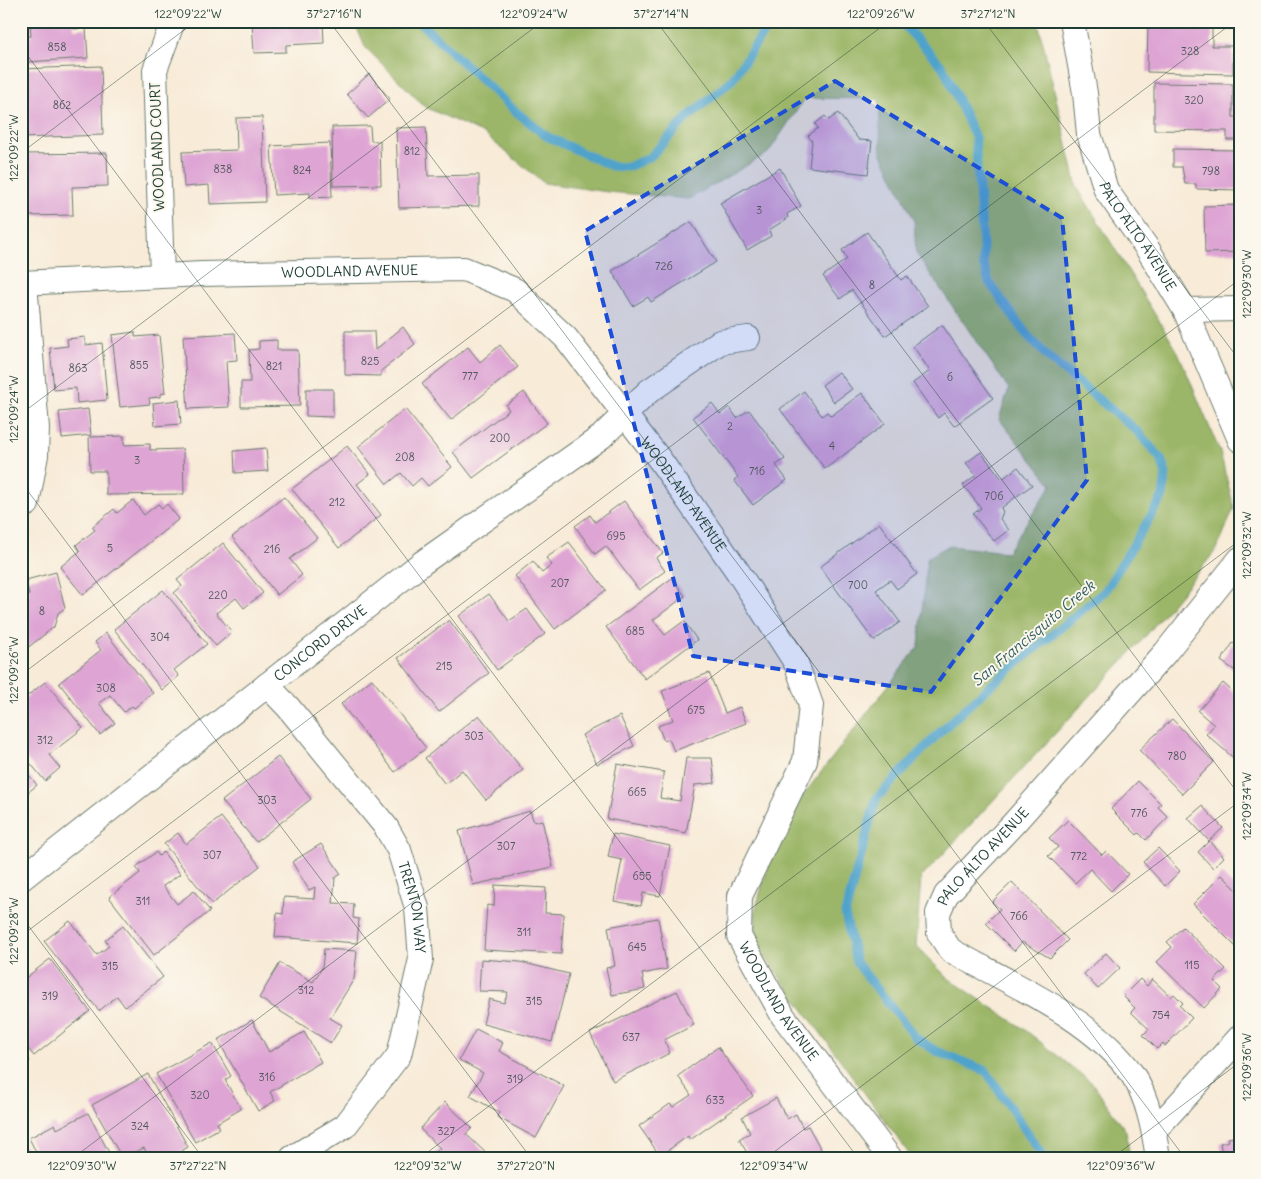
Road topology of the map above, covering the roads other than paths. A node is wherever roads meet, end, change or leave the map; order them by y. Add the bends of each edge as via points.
1 (173, 21) edge
2 (1072, 21) edge
3 (1086, 21) edge
4 (1085, 92) junction
5 (162, 276) junction
6 (23, 283) edge
7 (1240, 309) edge
8 (1185, 310) junction
9 (748, 338) dead end
10 (626, 415) junction
11 (1240, 440) edge
12 (27, 504) dead end
13 (1240, 559) edge
14 (267, 685) junction
15 (21, 878) edge
16 (1240, 1037) edge
17 (1154, 1131) junction
18 (292, 1158) edge
19 (890, 1158) edge
20 (1158, 1158) edge

1 - 5 street, WOODLAND COURT via 155,70
2 - 4 street, PALO ALTO AVENUE
3 - 4 street
4 - 8 street, PALO ALTO AVENUE via 1088,134 1106,190
5 - 6 street, WOODLAND AVENUE
5 - 10 street, WOODLAND AVENUE via 464,269 515,290 566,338
6 - 12 street via 38,428
7 - 8 street
8 - 11 street, PALO ALTO AVENUE
9 - 10 street, CONCORD DRIVE via 720,342 649,391
10 - 14 street, CONCORD DRIVE via 601,437 429,557
10 - 19 street, WOODLAND AVENUE via 738,572 796,663 811,705 804,761 740,896 738,936 783,1016
13 - 17 street, PALO ALTO AVENUE via 1165,653 946,895 938,914 939,933 950,950 1068,1015 1114,1052 1134,1075
14 - 15 street, CONCORD DRIVE
14 - 18 street, TRENTON WAY via 386,827 399,850 417,908 421,959 399,1055 345,1126
16 - 17 street
17 - 20 street, PALO ALTO AVENUE

